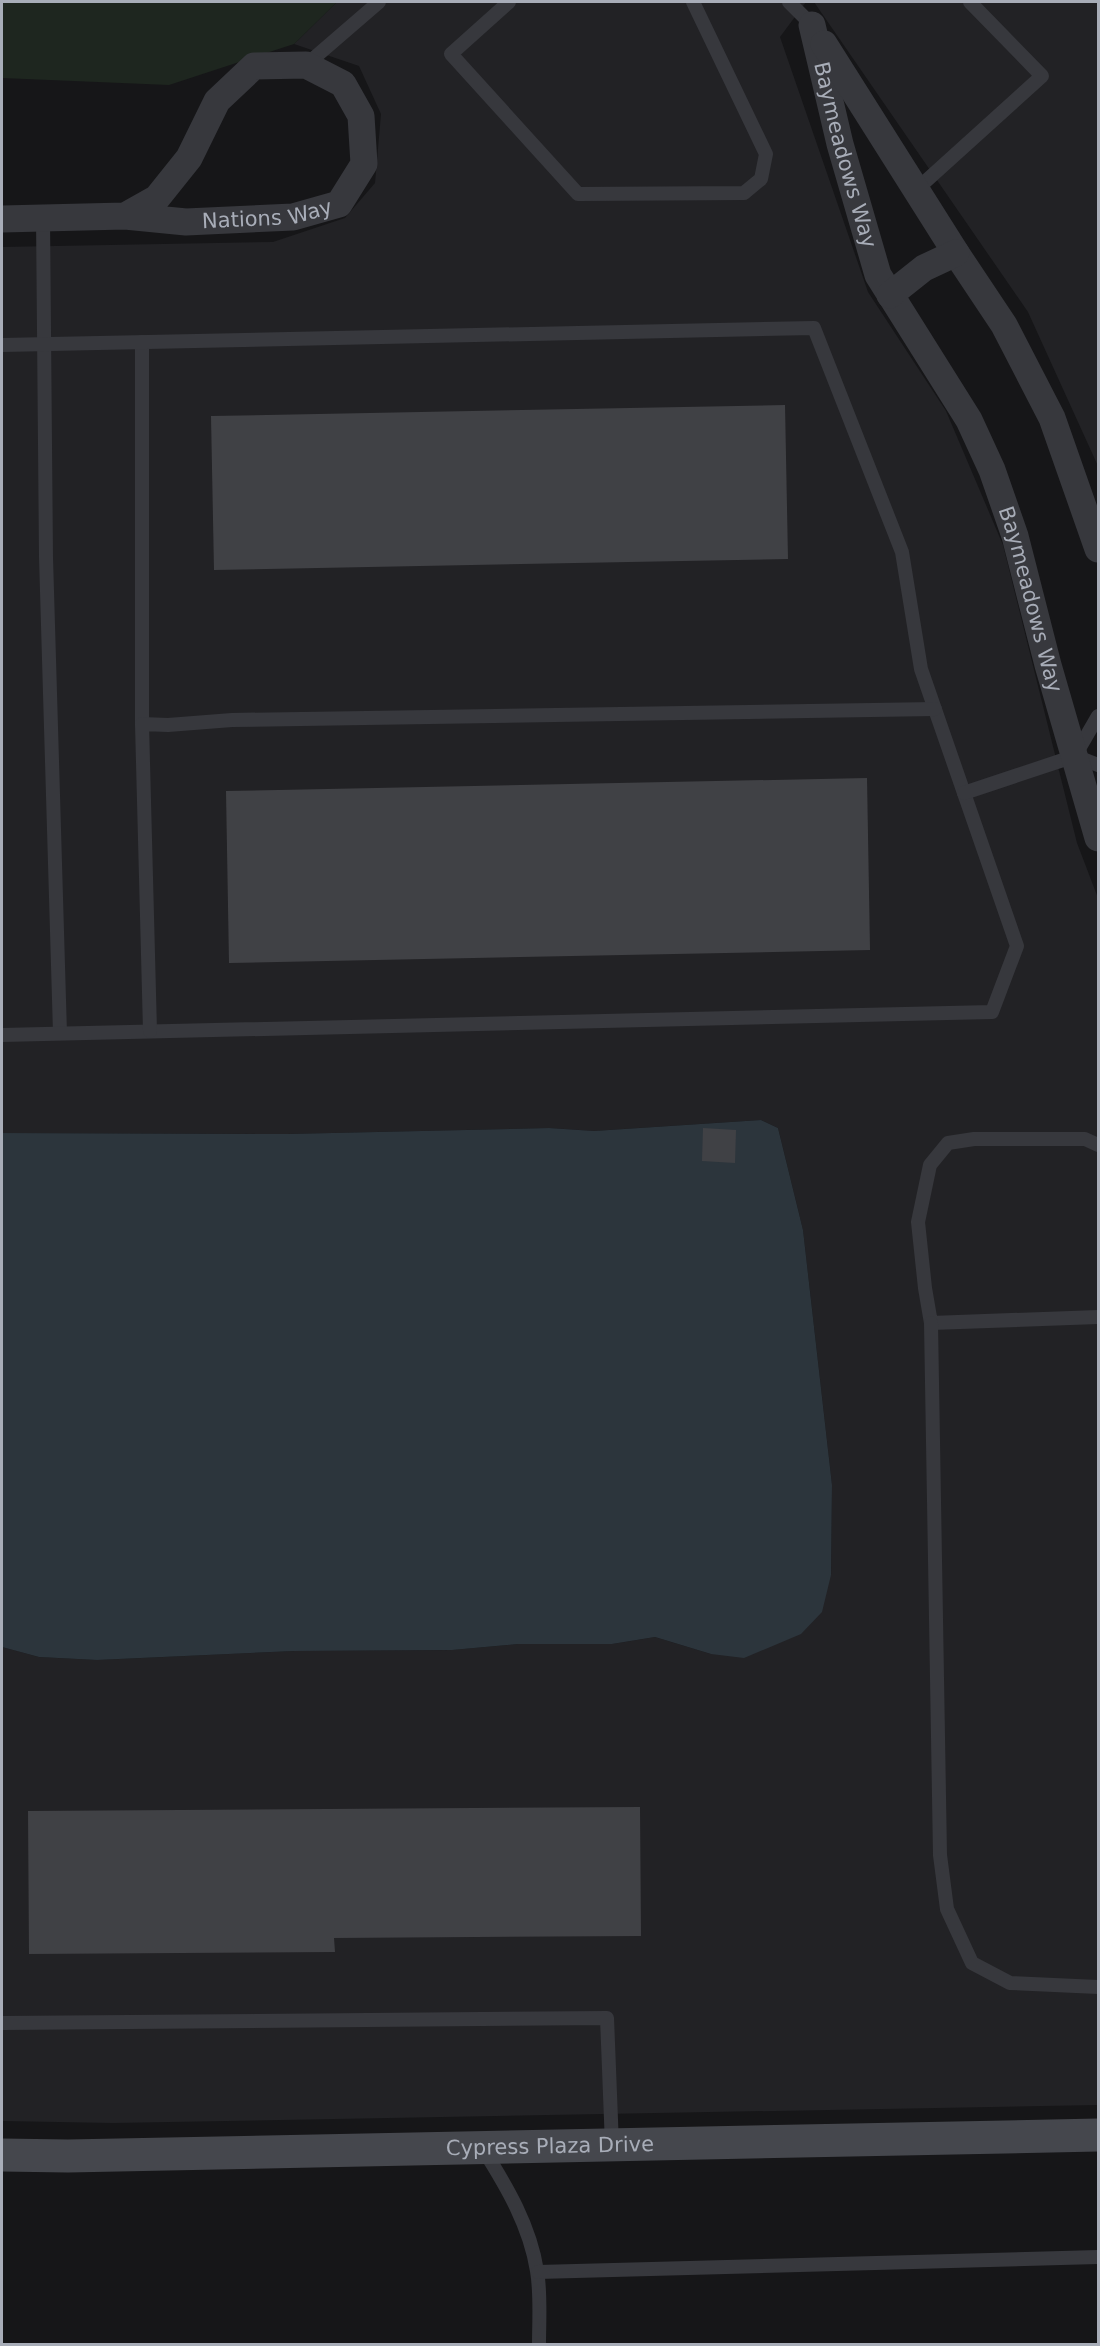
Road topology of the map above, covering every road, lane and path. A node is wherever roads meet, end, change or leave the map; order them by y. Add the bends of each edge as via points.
1 (379, 2) edge
2 (509, 2) edge
3 (693, 2) edge
4 (789, 2) edge
5 (969, 2) edge
6 (812, 25) junction
7 (306, 65) junction
8 (916, 190) junction
9 (125, 216) junction
10 (43, 218) junction
11 (2, 219) edge
12 (956, 253) junction
13 (891, 295) junction
14 (142, 342) junction
15 (43, 344) junction
16 (2, 345) edge
17 (1098, 549) edge
18 (935, 709) junction
19 (1098, 716) edge
20 (142, 724) junction
21 (1087, 760) edge
22 (964, 793) junction
23 (1098, 838) edge
24 (150, 1031) junction
25 (60, 1034) junction
26 (2, 1035) edge
27 (1098, 1145) edge
28 (1098, 1317) edge
29 (931, 1323) junction
30 (1098, 1986) edge
31 (2, 2023) edge
32 (1098, 2135) edge
33 (612, 2145) junction
34 (482, 2147) junction
35 (2, 2155) edge
36 (1098, 2257) edge
37 (538, 2272) junction
38 (539, 2344) edge

1 - 7 lane
2 - 3 lane via 451,54 578,194 744,193 761,179 766,154
4 - 6 lane
5 - 8 lane via 1042,76
6 - 8 street, Baymeadows Way
6 - 13 street, Baymeadows Way via 840,144 878,276
7 - 9 street, Nations Way via 254,66 217,101 189,158 157,198
7 - 9 street, Nations Way via 343,84 361,116 364,164 339,204 293,217 186,222
8 - 12 street, Baymeadows Way
9 - 10 street, Nations Way
10 - 11 street, Nations Way
10 - 15 lane
12 - 13 street via 924,268
12 - 17 street, Baymeadows Way via 1005,325 1052,418
13 - 21 street, Baymeadows Way via 969,420 992,470 1015,536 1048,665
14 - 15 lane
14 - 18 lane via 814,328 902,552 921,669
14 - 20 lane
15 - 16 lane
15 - 25 lane
18 - 20 lane
18 - 22 lane
19 - 21 lane
20 - 24 lane
21 - 22 lane
21 - 23 street, Baymeadows Way
22 - 24 lane via 1017,945 992,1012
24 - 25 lane
25 - 26 lane
27 - 29 lane via 1085,1139 974,1139 948,1143 930,1165 918,1222
28 - 29 lane
29 - 30 lane via 940,1855 947,1909 972,1963 1010,1983
31 - 33 lane via 607,2018
32 - 33 street, Cypress Plaza Drive
33 - 34 street, Cypress Plaza Drive
34 - 35 street, Cypress Plaza Drive
34 - 37 lane via 510,2191
36 - 37 lane
37 - 38 lane

